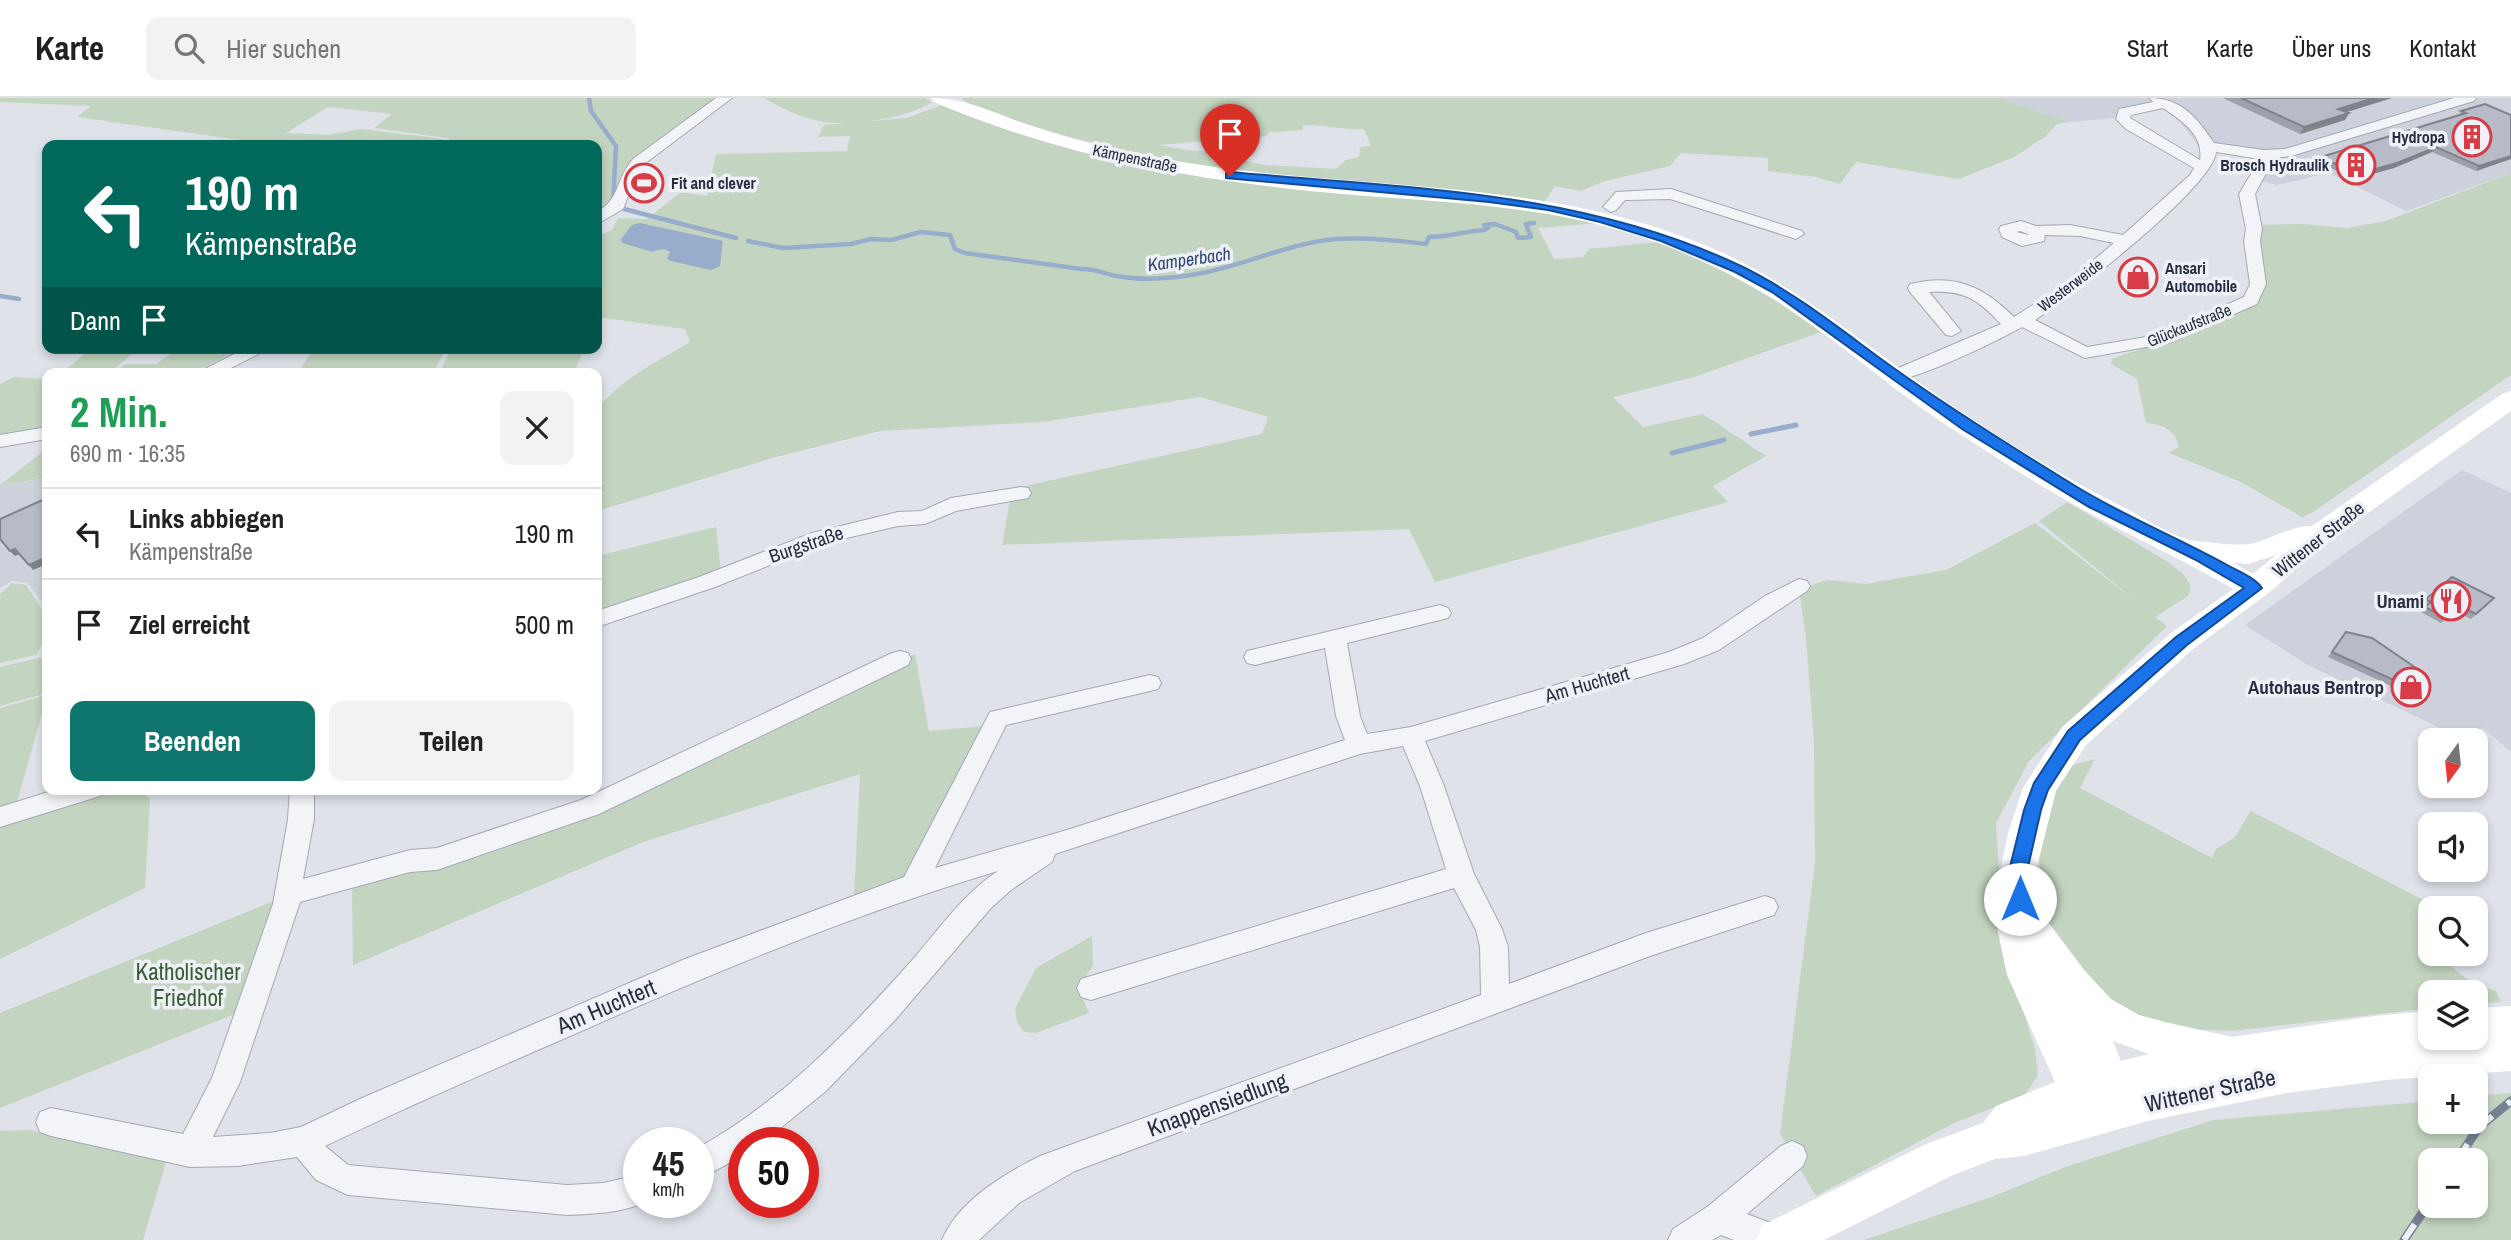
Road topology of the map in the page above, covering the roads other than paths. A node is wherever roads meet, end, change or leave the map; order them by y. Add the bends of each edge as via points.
1 (725, 98) edge
2 (941, 98) edge
3 (2469, 98) edge
4 (2163, 101) edge
5 (2209, 147) junction
6 (2264, 154) junction
7 (2204, 168) junction
8 (1611, 207) dead end
9 (602, 216) edge
10 (1753, 220) junction
11 (2035, 231) dead end
12 (1738, 234) dead end
13 (1796, 234) dead end
14 (2124, 241) junction
15 (2017, 322) junction
16 (1952, 331) dead end
17 (248, 354) edge
18 (217, 368) edge
19 (1895, 376) junction
20 (2511, 399) edge
21 (42, 434) edge
22 (0, 441) edge
23 (1021, 493) dead end
24 (2094, 504) junction
25 (2327, 528) junction
26 (2184, 548) junction
27 (1799, 586) dead end
28 (2244, 596) junction
29 (1440, 612) dead end
30 (602, 617) edge
31 (1335, 638) junction
32 (1255, 657) dead end
33 (900, 659) dead end
34 (1150, 682) dead end
35 (1410, 736) junction
36 (1359, 746) junction
37 (71, 795) edge
38 (302, 795) edge
39 (0, 817) edge
40 (1067, 840) junction
41 (1461, 875) junction
42 (913, 885) junction
43 (288, 894) junction
44 (1765, 907) dead end
45 (2028, 916) junction
46 (1091, 988) dead end
47 (1495, 1002) junction
48 (2511, 1024) edge
49 (2488, 1025) edge
50 (2418, 1044) edge
51 (2418, 1045) edge
52 (2482, 1050) edge
53 (2511, 1053) edge
54 (2231, 1054) junction
55 (2104, 1094) junction
56 (51, 1122) dead end
57 (304, 1141) junction
58 (190, 1152) junction
59 (714, 1155) edge
60 (1792, 1156) dead end
61 (623, 1194) edge
62 (1718, 1218) junction
63 (958, 1240) edge
64 (1684, 1240) edge
65 (1777, 1240) edge

1 - 9 street via 638,162 618,206
2 - 19 main road, Kämpenstraße via 1012,126 1137,159 1277,181 1548,207 1633,228 1697,251 1776,290
3 - 6 street via 2292,152
4 - 5 street via 2192,121
4 - 7 street via 2132,108 2124,112 2123,119
5 - 6 street
5 - 7 street
6 - 15 street, Glückaufstraße via 2267,159 2251,185 2247,203 2258,285 2251,300 2163,339 2085,353
7 - 14 street, Westerweide
8 - 10 street via 1621,195 1671,194
10 - 12 street
10 - 13 street
11 - 14 street, Westerweide via 2078,229
14 - 15 street, Westerweide via 2078,282
15 - 16 street via 1976,291 1916,288
15 - 19 street, Westerweide
17 - 18 street
19 - 24 main road, Kämpenstraße via 1946,413
20 - 25 main road, Wittener Straße
21 - 22 street
23 - 30 street, Burgstraße via 818,538
24 - 26 main road, Kämpenstraße
24 - 28 main road, Kämpenstraße
25 - 26 main road via 2248,554
25 - 28 main road, Wittener Straße
26 - 28 main road, Kämpenstraße
27 - 35 street, Am Huchtert via 1711,644 1676,658
28 - 45 main road, Wittener Straße via 2182,641 2074,736 2040,788 2032,810 2019,867
29 - 31 street
31 - 32 street
31 - 36 street via 1348,716
33 - 43 street via 590,807 437,859 410,861
34 - 42 street via 998,718
35 - 36 street, Am Huchtert
35 - 41 street via 1437,799
36 - 40 street, Am Huchtert
37 - 39 street
38 - 43 street
40 - 42 street, Am Huchtert
40 - 59 street, Am Huchtert via 1018,870 982,900 808,1087 769,1120
41 - 46 street
41 - 47 street via 1494,947
42 - 57 street, Am Huchtert via 695,968 383,1102
43 - 58 street via 225,1082
44 - 47 street, Knappensiedlung via 1646,945
45 - 54 main road via 2085,1000 2105,1016 2151,1038
45 - 55 main road, Wittener Straße via 2058,984 2098,1052
47 - 63 street, Knappensiedlung via 1068,1158 1000,1195
48 - 49 main road
50 - 54 main road, Wittener Straße
51 - 55 main road, Wittener Straße via 2287,1073
52 - 53 main road, Wittener Straße
54 - 55 main road, Wittener Straße
55 - 65 main road, Wittener Straße via 2024,1136 1995,1139 1941,1159
56 - 58 street, Am Huchtert
57 - 58 street, Am Huchtert via 261,1151
57 - 61 street via 315,1162 329,1174 348,1180 567,1200
60 - 62 street
62 - 64 street
62 - 65 street, Wittener Straße

